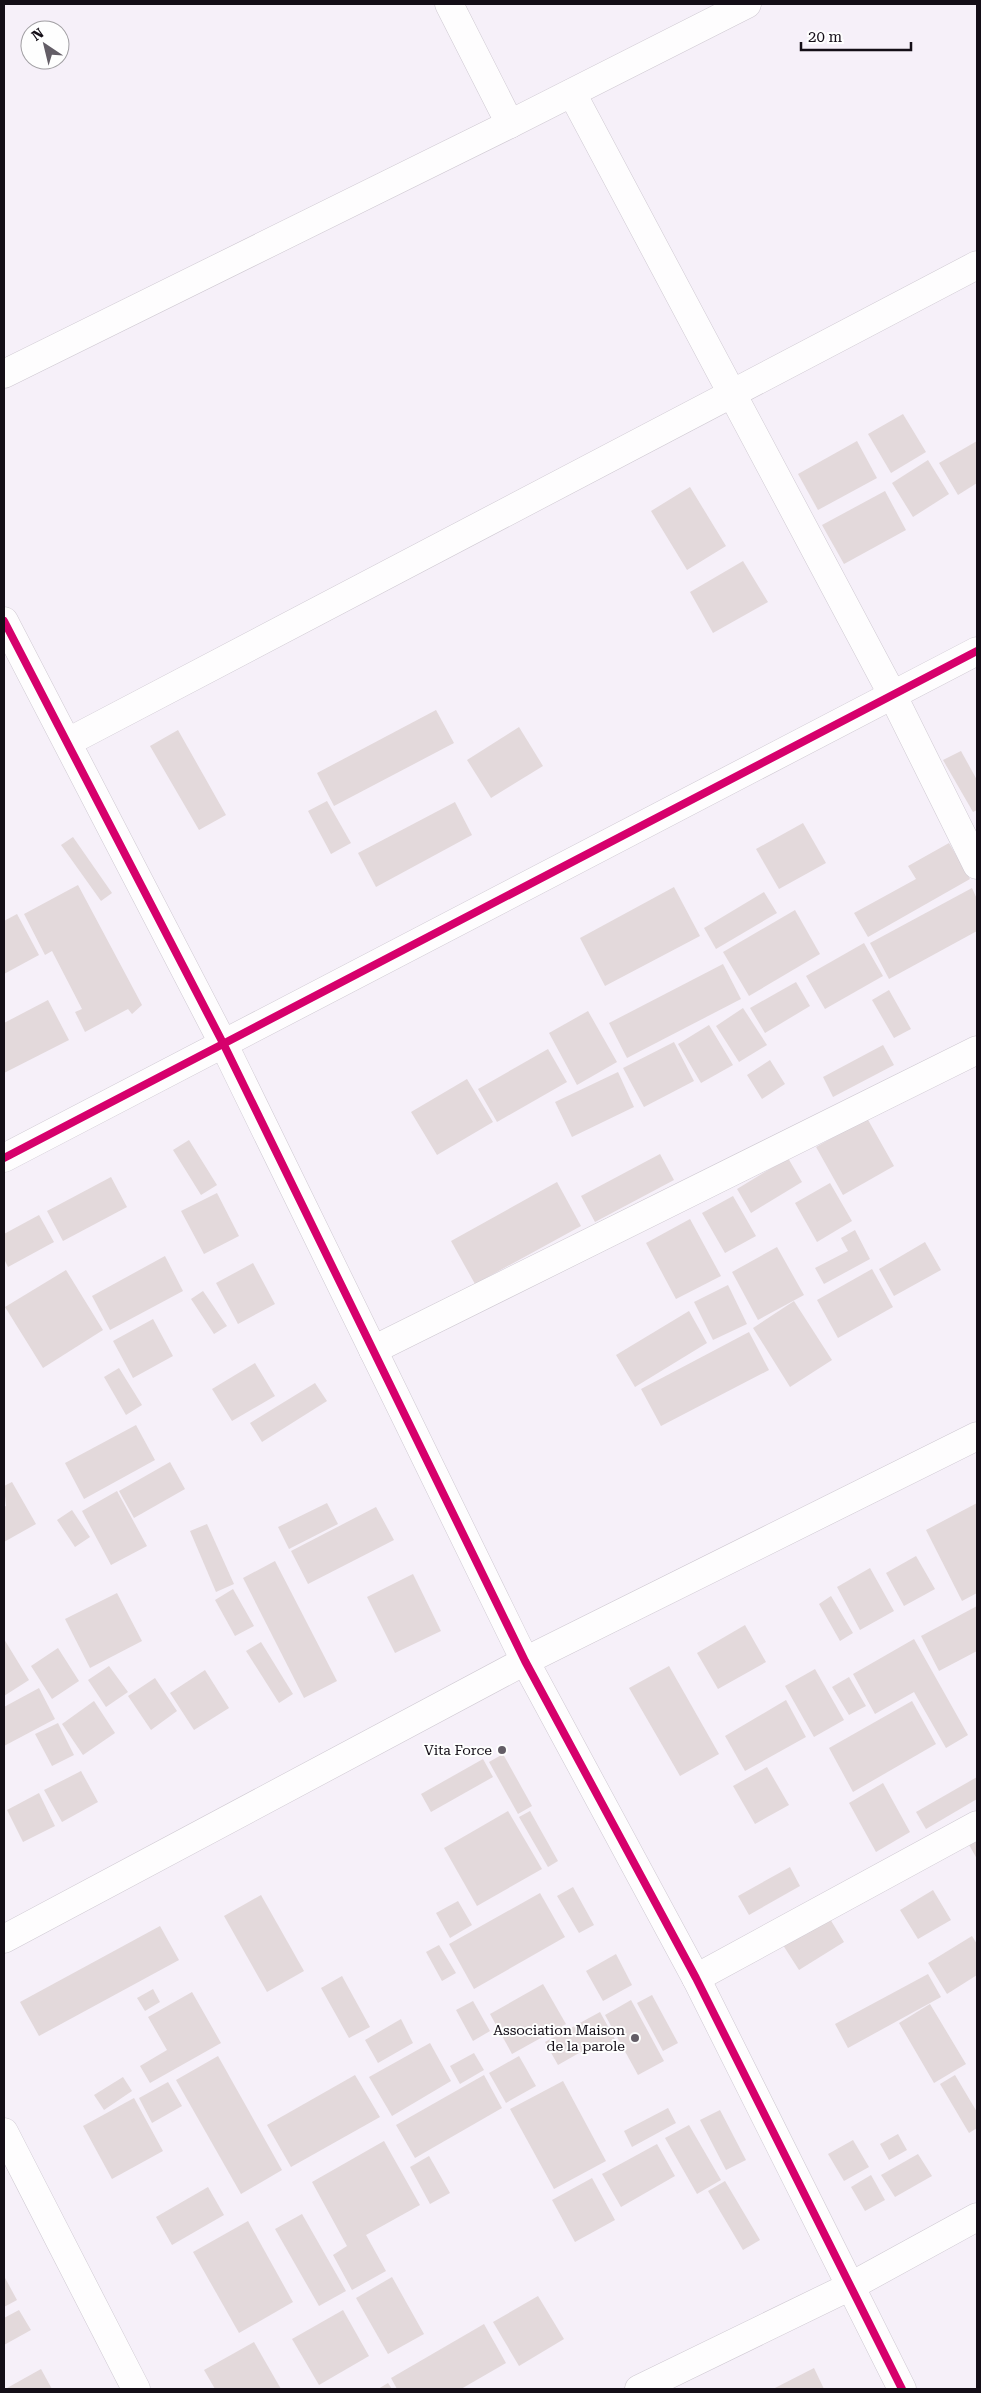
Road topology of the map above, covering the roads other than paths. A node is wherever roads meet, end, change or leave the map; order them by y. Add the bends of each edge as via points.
1 (449, 4) edge
2 (747, 4) edge
3 (572, 93) junction
4 (510, 124) junction
5 (977, 265) edge
6 (4, 374) edge
7 (732, 392) junction
8 (4, 620) edge
9 (977, 651) edge
10 (892, 694) junction
11 (68, 742) junction
12 (977, 864) edge
13 (224, 1044) junction
14 (977, 1050) edge
15 (4, 1158) edge
16 (373, 1350) junction
17 (977, 1436) edge
18 (525, 1662) junction
19 (977, 1825) edge
20 (4, 1939) edge
21 (696, 1978) junction
22 (4, 2132) edge
23 (977, 2217) edge
24 (851, 2286) junction
25 (136, 2389) edge
26 (639, 2389) edge
27 (902, 2389) edge

1 - 4 street
2 - 3 street
3 - 4 street
3 - 7 street
4 - 6 street
5 - 7 street
7 - 10 street
7 - 11 street
8 - 11 street
9 - 10 street
10 - 12 street
10 - 13 street
11 - 13 street
13 - 15 street
13 - 16 street
14 - 16 street
16 - 18 street
17 - 18 street
18 - 20 street
18 - 21 street
19 - 21 street
21 - 24 street
22 - 25 street
23 - 24 street
24 - 26 street
24 - 27 street

